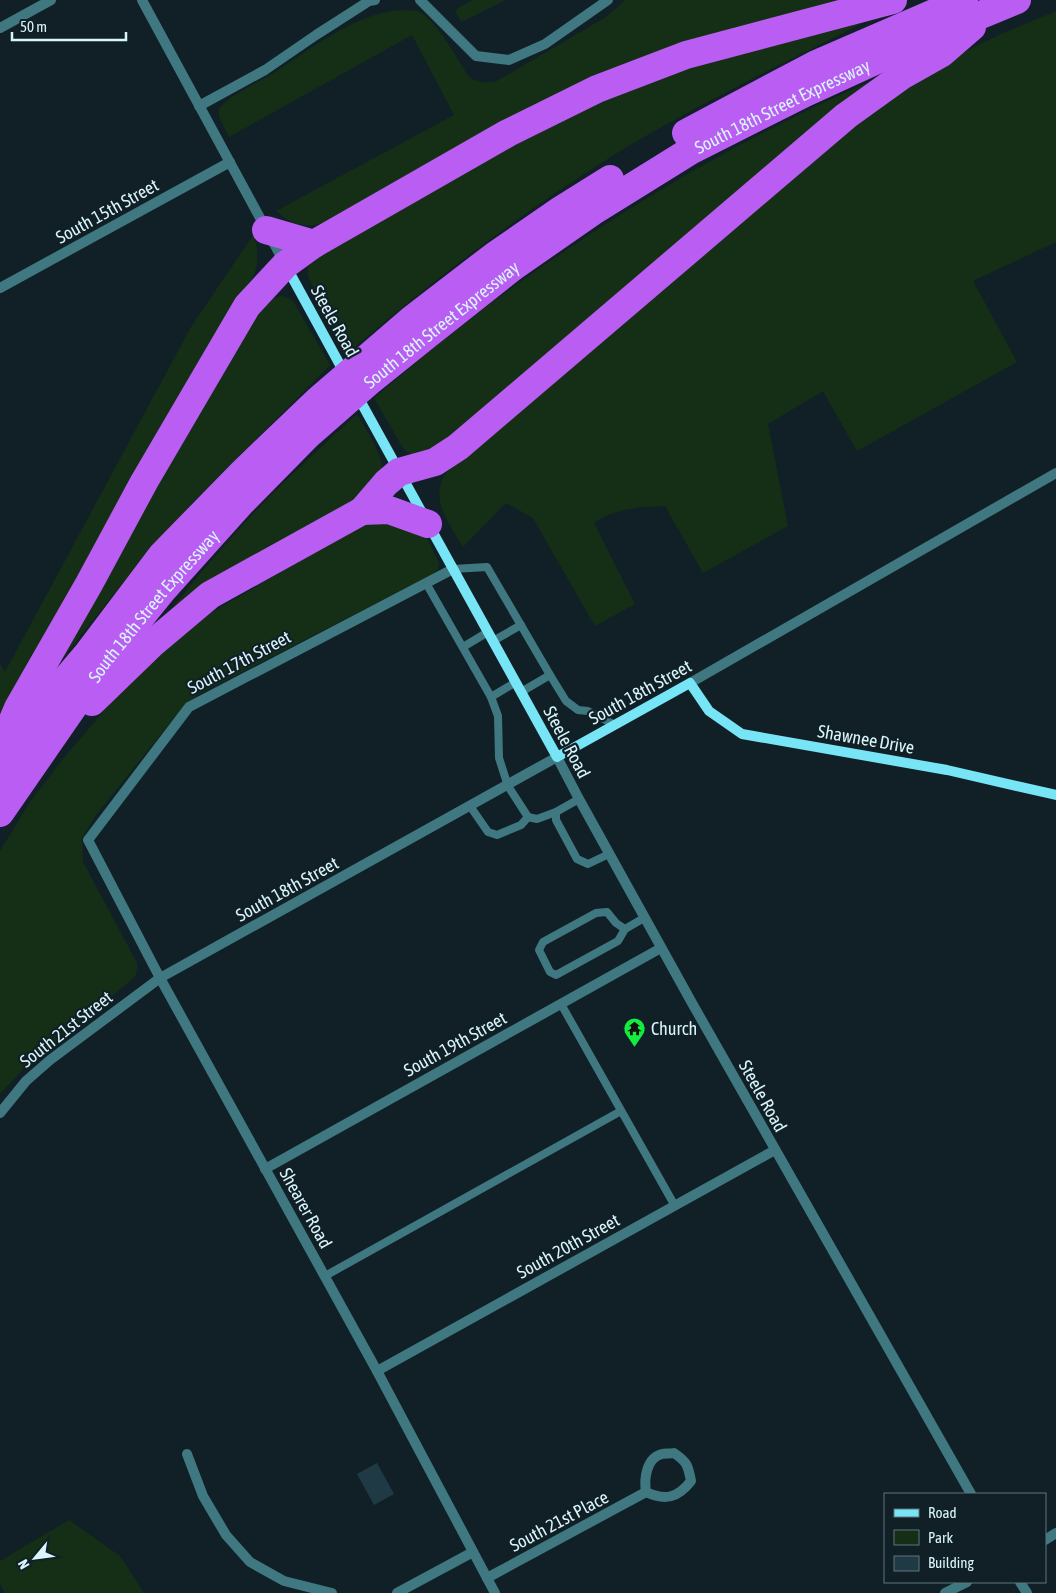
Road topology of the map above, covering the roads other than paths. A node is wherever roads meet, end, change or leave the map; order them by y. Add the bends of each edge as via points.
1 (51, 0) edge
2 (142, 0) edge
3 (375, 0) edge
4 (420, 0) edge
5 (608, 0) edge
6 (893, 0) edge
7 (964, 0) edge
8 (1017, 0) edge
9 (990, 11) junction
10 (0, 28) edge
11 (199, 106) junction
12 (230, 162) junction
13 (266, 230) junction
14 (314, 244) junction
15 (285, 265) junction
16 (0, 288) edge
17 (399, 472) junction
18 (1056, 473) edge
19 (362, 510) junction
20 (428, 524) junction
21 (453, 569) junction
22 (426, 583) junction
23 (521, 625) junction
24 (488, 632) junction
25 (493, 641) junction
26 (463, 647) junction
27 (550, 675) junction
28 (690, 683) junction
29 (519, 687) junction
30 (491, 697) junction
31 (615, 725) junction
32 (45, 749) junction
33 (0, 750) edge
34 (557, 757) junction
35 (0, 775) edge
36 (508, 786) junction
37 (1056, 795) edge
38 (579, 799) junction
39 (470, 806) junction
40 (556, 812) junction
41 (0, 813) edge
42 (528, 817) junction
43 (88, 840) joint
44 (609, 854) junction
45 (644, 918) junction
46 (625, 929) junction
47 (661, 948) junction
48 (160, 978) junction
49 (561, 1004) junction
50 (621, 1111) junction
51 (0, 1114) edge
52 (775, 1150) junction
53 (265, 1168) junction
54 (675, 1206) junction
55 (325, 1276) junction
56 (378, 1371) junction
57 (187, 1454) dead end
58 (646, 1492) junction
59 (970, 1493) edge
60 (473, 1552) junction
61 (486, 1578) junction
62 (965, 1583) edge
63 (332, 1593) edge
64 (397, 1593) edge
65 (495, 1593) edge
66 (945, 1593) edge

1 - 10 street
2 - 11 street, Steele Road
3 - 11 street via 265,70
4 - 5 street via 476,56 509,60 545,44
6 - 14 highway via 686,55 597,89 508,133
7 - 35 highway, South 18th Street Expressway via 816,64 664,145 562,209 412,319 318,400 162,555 48,700
8 - 9 highway, South 18th Street Expressway
9 - 17 highway via 942,53 903,75 846,116 458,447 435,462
9 - 32 highway, South 18th Street Expressway via 813,89 690,151 595,210 513,267 308,435 162,591 103,664
11 - 12 street, Steele Road
12 - 13 street, Steele Road
12 - 16 street, South 15th Street
13 - 14 highway
13 - 15 street, Steele Road
14 - 15 highway
15 - 17 main road, Steele Road
15 - 33 highway via 246,306 219,351 18,708
17 - 19 highway
17 - 20 main road, Steele Road
18 - 28 street, South 18th Street
19 - 20 highway via 389,510
19 - 32 highway via 210,595 153,643
20 - 21 main road, Steele Road
21 - 22 street, South 17th Street
21 - 23 lane via 487,567
21 - 24 main road, Steele Road
22 - 26 lane
22 - 43 street, South 17th Street via 189,707
23 - 25 lane
23 - 27 lane
24 - 25 main road, Steele Road
24 - 26 lane
25 - 29 main road, Steele Road
26 - 30 lane
27 - 29 lane
27 - 31 lane via 566,702
28 - 31 main road, South 18th Street
28 - 37 main road, Shawnee Drive via 709,711 742,734 947,770
29 - 30 lane
29 - 34 main road, Steele Road
30 - 36 lane via 498,716 498,758
31 - 34 main road, South 18th Street
32 - 41 highway, South 18th Street Expressway
34 - 36 street, South 18th Street
34 - 38 street, Steele Road
36 - 39 street, South 18th Street
36 - 42 lane
38 - 40 lane
38 - 44 street, Steele Road
39 - 42 lane via 488,832 497,834 521,825
39 - 48 street, South 18th Street
40 - 42 lane via 536,819
40 - 44 lane via 556,820 577,859 588,864
43 - 48 street, Shearer Road
44 - 45 street, Steele Road
45 - 46 lane
45 - 47 street, Steele Road
46 - 46 lane via 607,912 596,912 543,942 539,950 550,972 556,975 618,942
47 - 49 street, South 19th Street
47 - 52 street, Steele Road
48 - 51 street, South 21st Street via 50,1060 26,1081
48 - 53 street, Shearer Road
49 - 50 lane
49 - 53 street, South 19th Street
50 - 54 lane
50 - 55 lane
52 - 54 street, South 20th Street
52 - 59 street, Steele Road
53 - 55 street, Shearer Road
54 - 56 street, South 20th Street
55 - 56 street, Shearer Road
56 - 60 street, Shearer Road
57 - 63 street via 203,1496 226,1535 250,1562 284,1581
58 - 58 street via 659,1498 685,1490 691,1481 684,1460 674,1453 660,1454 646,1472
58 - 61 street, South 21st Place
60 - 61 street, Shearer Road
60 - 64 street
61 - 65 street, Shearer Road
62 - 66 street

